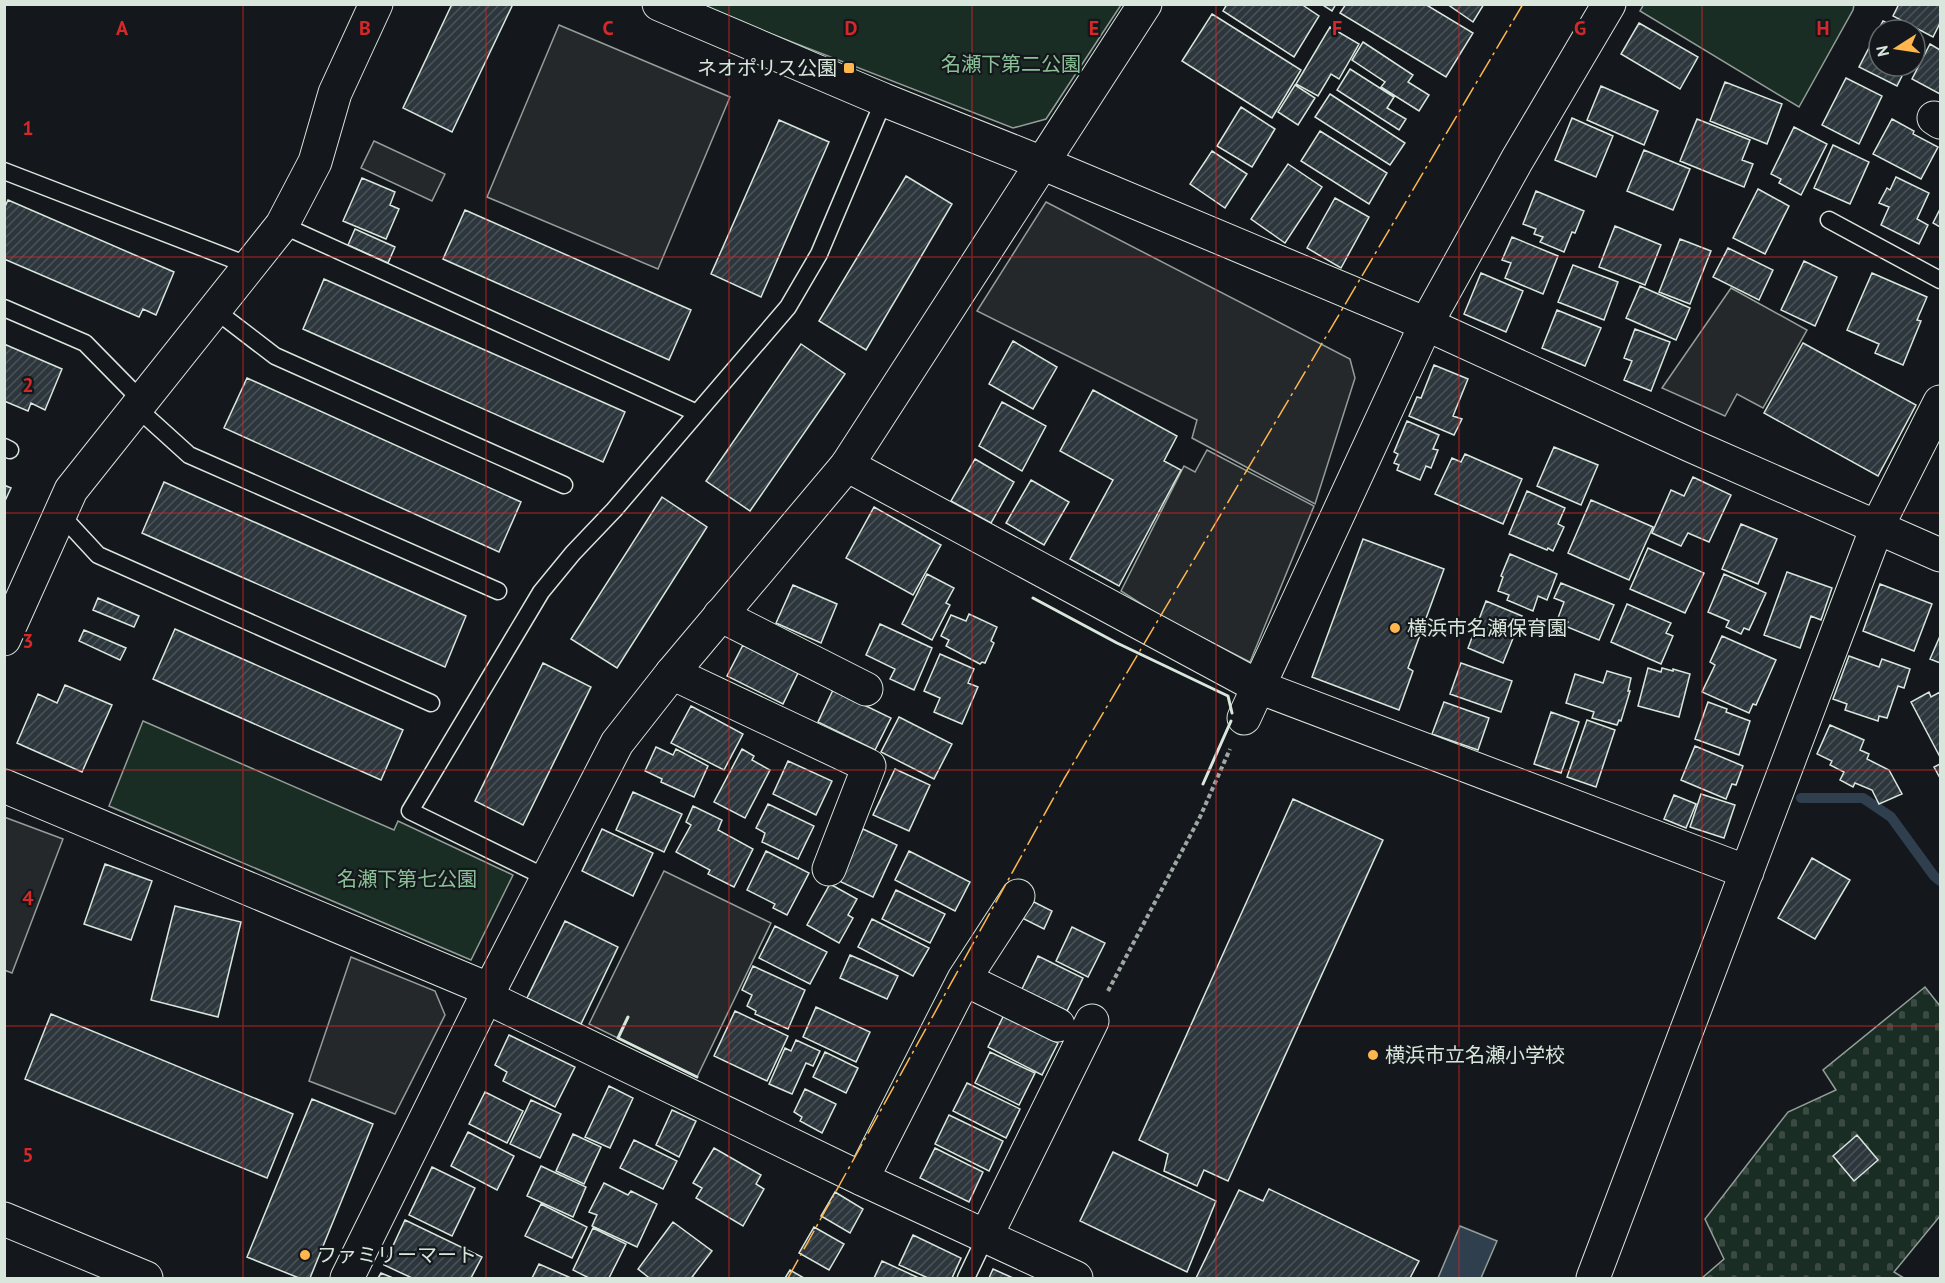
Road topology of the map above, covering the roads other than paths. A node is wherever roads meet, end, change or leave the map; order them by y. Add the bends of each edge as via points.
1 (376, 4) edge
2 (659, 4) edge
3 (1145, 4) edge
4 (1608, 4) edge
5 (884, 100) junction
6 (1042, 163) junction
7 (4, 171) edge
8 (1829, 220) dead end
9 (282, 225) junction
10 (250, 266) junction
11 (1941, 280) edge
12 (4, 308) edge
13 (215, 310) junction
14 (1426, 324) junction
15 (1941, 402) edge
16 (139, 405) junction
17 (697, 413) junction
18 (847, 465) junction
19 (564, 485) dead end
20 (60, 513) junction
21 (1877, 527) junction
22 (1941, 555) edge
23 (498, 591) dead end
24 (720, 615) junction
25 (4, 639) edge
26 (672, 673) junction
27 (1259, 687) junction
28 (866, 689) dead end
29 (431, 704) dead end
30 (1244, 718) road end
31 (4, 786) edge
32 (829, 869) dead end
33 (1747, 872) junction
34 (547, 878) junction
35 (1018, 896) dead end
36 (964, 979) junction
37 (488, 994) junction
38 (1092, 1021) road end
39 (1058, 1025) dead end
40 (862, 1179) junction
41 (4, 1219) edge
42 (986, 1236) junction
43 (146, 1278) edge
44 (347, 1278) edge
45 (966, 1278) edge
46 (1076, 1278) edge
47 (1593, 1278) edge

1 - 9 street via 335,93 315,162
2 - 5 street
3 - 6 street
4 - 14 street
5 - 6 street
5 - 17 lane via 803,283 788,307
6 - 14 street
6 - 18 street
7 - 10 lane
8 - 11 lane
9 - 10 street
9 - 17 lane
10 - 13 street
12 - 16 lane via 85,343
13 - 16 street
13 - 19 lane via 275,356
14 - 21 street
14 - 27 street
15 - 21 street
16 - 20 street via 70,490
16 - 23 lane via 189,455
17 - 34 lane via 541,592 410,811
18 - 24 street
18 - 27 street
20 - 25 street
20 - 29 lane via 98,555
21 - 22 street
21 - 33 street
24 - 26 street
24 - 28 street
26 - 32 street via 869,766
26 - 34 street via 617,743
27 - 30 street
27 - 33 street
31 - 37 street
33 - 47 street
34 - 37 street
35 - 36 street
36 - 39 street
36 - 40 street
37 - 40 street
37 - 44 street
38 - 42 street
40 - 42 street
41 - 43 street
42 - 45 lane
42 - 46 street

